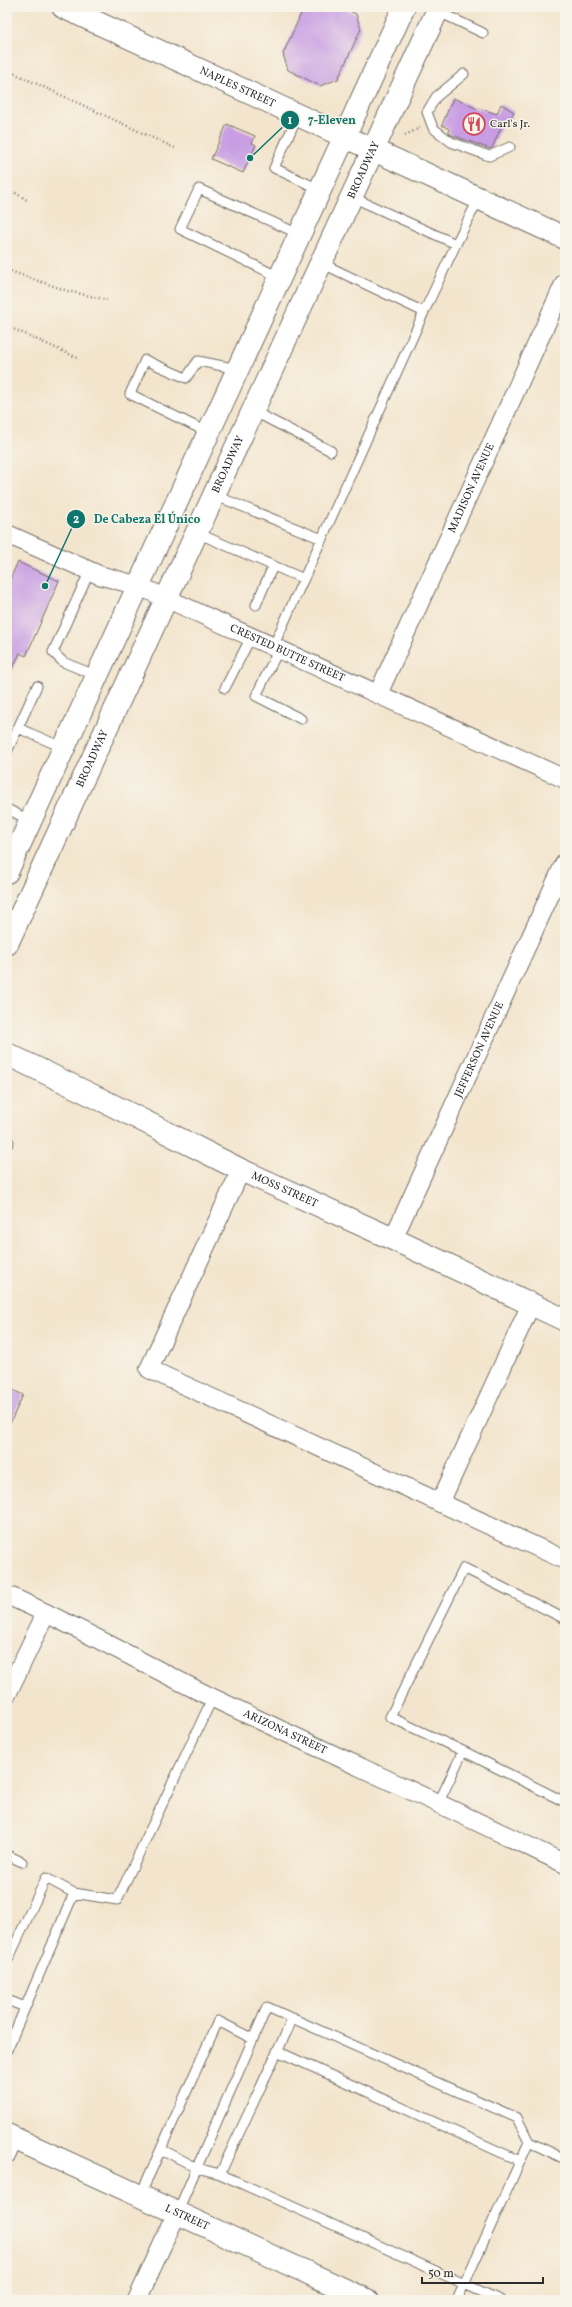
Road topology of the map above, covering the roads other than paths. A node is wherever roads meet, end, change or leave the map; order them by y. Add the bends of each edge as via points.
1 (63, 7) edge
2 (404, 7) edge
3 (438, 9) edge
4 (91, 13) edge
5 (483, 33) dead end
6 (464, 74) dead end
7 (298, 115) junction
8 (345, 137) junction
9 (510, 147) dead end
10 (374, 150) junction
11 (321, 190) junction
12 (352, 197) junction
13 (479, 198) junction
14 (301, 234) junction
15 (565, 238) edge
16 (456, 244) junction
17 (321, 263) junction
18 (280, 278) junction
19 (565, 282) edge
20 (424, 312) junction
21 (238, 369) junction
22 (253, 411) junction
23 (209, 433) junction
24 (331, 451) dead end
25 (214, 495) junction
26 (196, 532) junction
27 (7, 534) edge
28 (322, 539) junction
29 (273, 566) junction
30 (90, 570) junction
31 (304, 579) junction
32 (139, 586) junction
33 (166, 598) junction
34 (256, 605) dead end
35 (251, 636) junction
36 (276, 648) junction
37 (97, 676) junction
38 (37, 686) dead end
39 (226, 688) dead end
40 (378, 694) junction
41 (301, 719) dead end
42 (18, 728) junction
43 (64, 748) junction
44 (7, 752) edge
45 (565, 779) edge
46 (7, 809) edge
47 (31, 821) junction
48 (565, 862) edge
49 (7, 872) edge
50 (7, 944) edge
51 (7, 1054) edge
52 (241, 1170) junction
53 (393, 1239) junction
54 (530, 1304) junction
55 (565, 1320) edge
56 (440, 1503) junction
57 (565, 1560) edge
58 (7, 1595) edge
59 (46, 1612) junction
60 (565, 1620) edge
61 (7, 1694) edge
62 (213, 1697) junction
63 (463, 1751) junction
64 (439, 1802) junction
65 (565, 1802) edge
66 (7, 1855) edge
67 (22, 1862) dead end
68 (565, 1864) edge
69 (74, 1893) junction
70 (7, 1962) edge
71 (7, 2000) edge
72 (25, 2007) junction
73 (293, 2018) junction
74 (253, 2039) junction
75 (7, 2050) edge
76 (277, 2051) junction
77 (9, 2142) edge
78 (529, 2142) junction
79 (161, 2149) junction
80 (565, 2159) edge
81 (520, 2161) junction
82 (197, 2168) junction
83 (220, 2174) junction
84 (140, 2196) junction
85 (177, 2213) junction
86 (464, 2284) junction
87 (337, 2294) edge
88 (138, 2300) edge
89 (367, 2300) edge
90 (458, 2300) edge
91 (500, 2300) edge

1 - 4 main road, NAPLES STREET
2 - 8 main road
3 - 5 lane
3 - 10 main road, BROADWAY
4 - 7 main road, NAPLES STREET
6 - 9 lane via 436,97 427,112 433,128 451,142 489,156
7 - 8 main road, NAPLES STREET
7 - 11 lane via 274,168
8 - 10 main road, NAPLES STREET
8 - 11 main road
10 - 12 main road, BROADWAY
10 - 13 main road, NAPLES STREET
11 - 14 main road
12 - 16 lane
12 - 17 main road, BROADWAY
13 - 15 main road, NAPLES STREET
13 - 16 lane
14 - 18 main road
14 - 18 lane via 199,189 180,229
16 - 20 lane
17 - 20 lane
17 - 22 main road, BROADWAY
18 - 21 main road
19 - 40 street, MADISON AVENUE
20 - 28 lane
21 - 23 main road
21 - 23 lane via 198,361 186,378 144,360 130,394
22 - 24 lane
22 - 25 main road, BROADWAY
23 - 32 main road
25 - 26 main road, BROADWAY
25 - 28 lane
26 - 29 lane
26 - 33 main road, BROADWAY
27 - 30 street, CRESTED BUTTE STREET
28 - 31 lane
29 - 31 lane
29 - 34 lane
30 - 32 street, CRESTED BUTTE STREET
30 - 37 lane via 53,652 63,662
31 - 36 lane
32 - 33 street, CRESTED BUTTE STREET
32 - 37 main road
33 - 35 street, CRESTED BUTTE STREET
33 - 50 main road, BROADWAY
35 - 36 street, CRESTED BUTTE STREET
35 - 39 lane
36 - 40 street, CRESTED BUTTE STREET
36 - 41 lane via 256,696
37 - 43 main road
38 - 42 lane
40 - 45 street, CRESTED BUTTE STREET
42 - 43 lane
42 - 44 lane
43 - 47 main road
46 - 47 lane
47 - 49 main road
48 - 53 street, JEFFERSON AVENUE
51 - 52 main road, MOSS STREET
52 - 53 main road, MOSS STREET
52 - 56 street via 148,1369
53 - 54 main road, MOSS STREET
54 - 55 main road, MOSS STREET
54 - 56 street
56 - 57 street
58 - 59 street, ARIZONA STREET
59 - 61 street
59 - 62 street, ARIZONA STREET
60 - 63 lane via 464,1568 390,1717
62 - 64 street, ARIZONA STREET
62 - 69 lane via 117,1900
63 - 64 lane
63 - 65 lane
64 - 68 street, ARIZONA STREET
66 - 67 lane
69 - 70 lane via 46,1878
69 - 72 lane
71 - 72 lane
72 - 75 lane
73 - 74 lane via 267,2007
73 - 76 lane
73 - 78 lane via 517,2118
74 - 79 lane via 218,2021
74 - 82 lane
76 - 81 lane
76 - 83 lane
77 - 84 main road, L STREET
78 - 80 lane
78 - 81 lane
79 - 82 lane
79 - 84 lane
81 - 86 lane
82 - 83 lane
82 - 85 lane
83 - 86 lane
84 - 85 main road, L STREET
85 - 87 main road, L STREET
85 - 88 street
86 - 90 lane
86 - 91 lane
87 - 89 main road, L STREET

